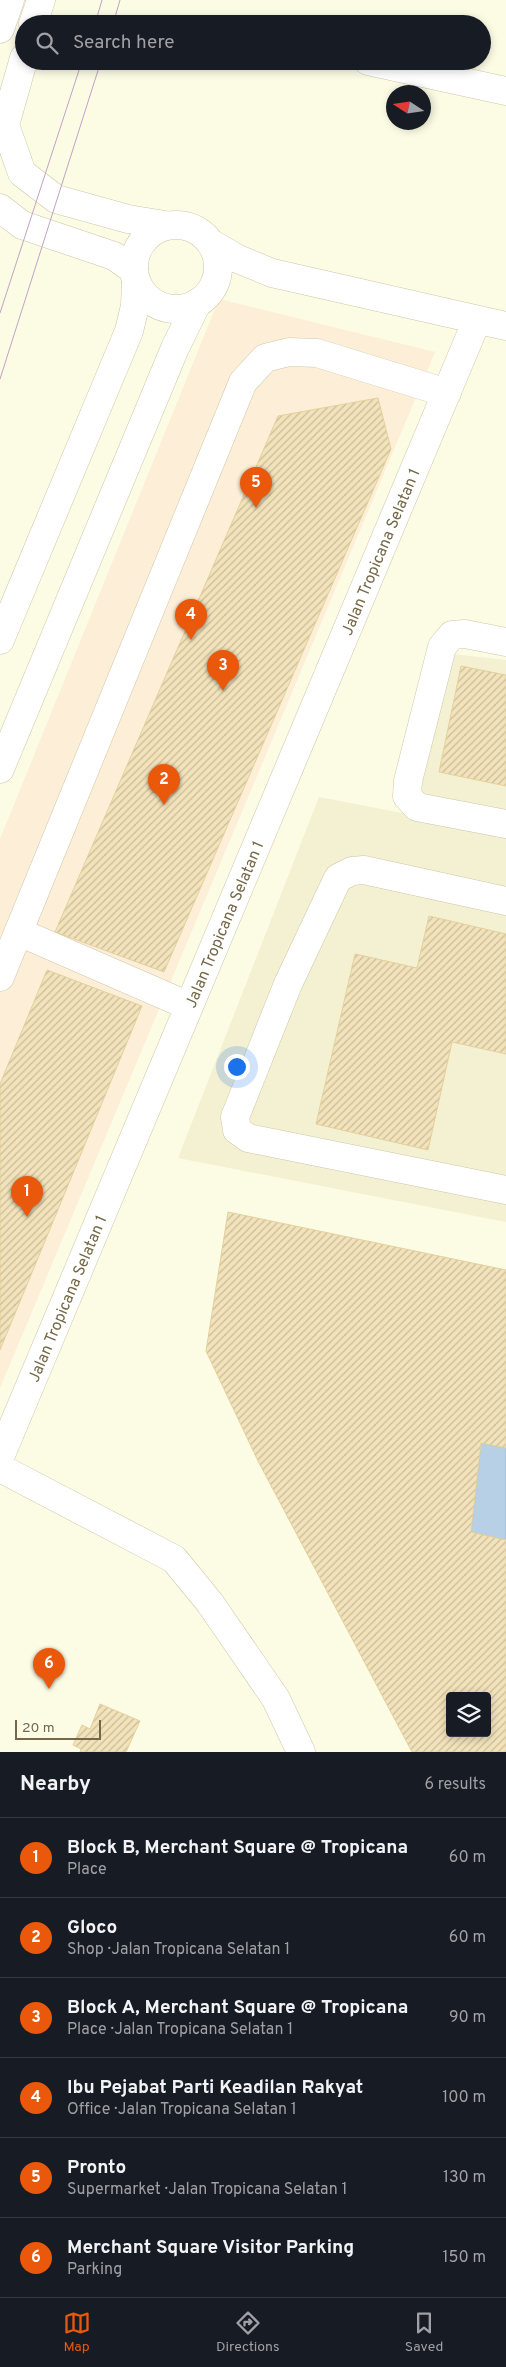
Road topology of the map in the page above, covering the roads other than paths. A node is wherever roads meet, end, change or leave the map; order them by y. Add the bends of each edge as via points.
1 (10, 0) edge
2 (41, 0) edge
3 (36, 15) edge
4 (0, 29) edge
5 (21, 70) edge
6 (408, 70) edge
7 (506, 92) edge
8 (0, 208) edge
9 (165, 225) junction
10 (212, 244) junction
11 (272, 273) junction
12 (135, 275) junction
13 (204, 297) junction
14 (477, 320) junction
15 (506, 326) edge
16 (447, 393) junction
17 (0, 640) edge
18 (506, 642) edge
19 (0, 769) edge
20 (506, 824) edge
21 (506, 901) edge
22 (19, 932) junction
23 (0, 977) edge
24 (189, 1006) junction
25 (506, 1190) edge
26 (0, 1457) edge
27 (0, 1468) edge
28 (301, 1752) edge

1 - 4 street
2 - 3 street
5 - 9 street via 5,125 22,173 56,199 128,219
6 - 7 street
8 - 12 street via 22,225 114,256
9 - 10 street via 191,227
9 - 12 street via 151,232 142,242 135,255
10 - 11 street
10 - 13 street via 218,268 216,280
11 - 13 street via 241,277
11 - 14 street
12 - 13 street via 142,292 161,307 180,309
12 - 17 street via 135,306 129,331
13 - 19 street via 175,348
14 - 15 street
14 - 16 street, Jalan Tropicana Selatan 1
16 - 22 street via 317,353 290,352 265,358 244,382
16 - 24 street, Jalan Tropicana Selatan 1
18 - 20 street via 465,634 452,635 442,647 407,796 416,807
21 - 25 street via 364,870 352,871 338,878 288,984 235,1117 237,1130 248,1138
22 - 23 street
22 - 24 street
24 - 26 street, Jalan Tropicana Selatan 1
27 - 28 street via 174,1559 210,1603 276,1699

